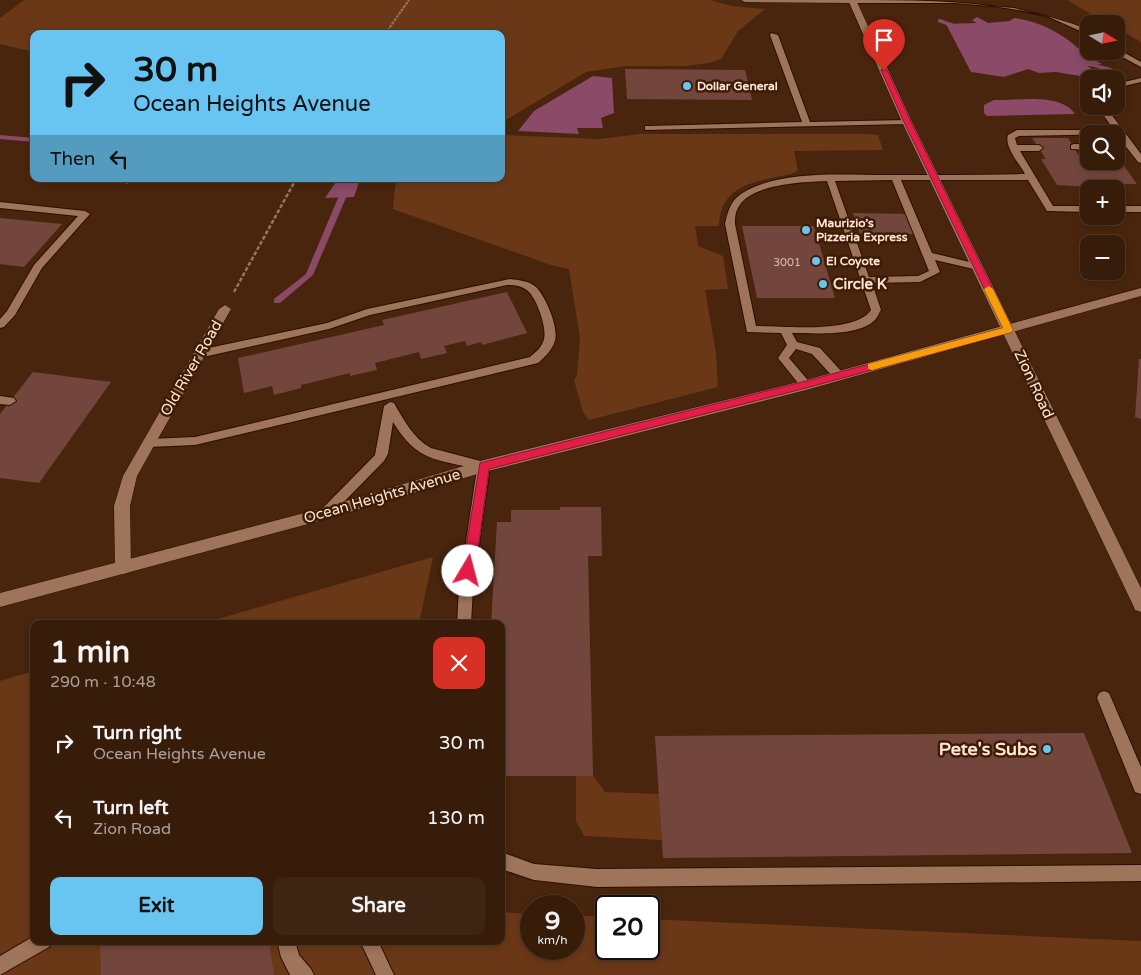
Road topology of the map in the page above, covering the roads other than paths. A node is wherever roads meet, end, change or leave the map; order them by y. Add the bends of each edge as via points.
1 (745, 0) edge
2 (853, 0) edge
3 (1080, 28) edge
4 (774, 35) dead end
5 (1125, 55) edge
6 (1141, 65) edge
7 (1141, 80) edge
8 (1125, 84) edge
9 (907, 122) junction
10 (807, 124) junction
11 (648, 128) dead end
12 (1080, 132) edge
13 (1125, 139) edge
14 (1074, 147) dead end
15 (1080, 147) edge
16 (1125, 147) edge
17 (1131, 147) junction
18 (1013, 148) junction
19 (1039, 148) dead end
20 (1141, 160) edge
21 (895, 177) junction
22 (935, 177) junction
23 (1030, 177) junction
24 (830, 178) junction
25 (0, 206) edge
26 (1080, 209) edge
27 (1125, 209) edge
28 (1141, 209) edge
29 (928, 255) junction
30 (978, 267) junction
31 (866, 280) junction
32 (1141, 292) edge
33 (225, 309) road end
34 (0, 326) edge
35 (785, 329) junction
36 (1009, 330) junction
37 (793, 344) junction
38 (199, 354) junction
39 (838, 376) junction
40 (806, 385) junction
41 (385, 394) junction
42 (390, 406) junction
43 (149, 442) junction
44 (484, 466) junction
45 (322, 514) junction
46 (123, 567) junction
47 (0, 600) edge
48 (1141, 605) edge
49 (464, 620) edge
50 (1104, 698) dead end
51 (1141, 786) edge
52 (505, 861) edge
53 (1141, 873) edge
54 (36, 945) edge
55 (287, 945) edge
56 (371, 945) edge
57 (0, 966) edge
58 (306, 975) edge
59 (385, 975) edge

1 - 2 street
2 - 3 lane via 999,2 1046,12
2 - 9 street, Zion Road
4 - 10 lane
5 - 6 lane
7 - 8 lane
9 - 10 lane
9 - 22 street, Zion Road
10 - 11 lane
12 - 18 lane via 1020,133 1011,137
13 - 17 lane
14 - 15 lane
16 - 17 lane
17 - 20 lane
18 - 19 lane
18 - 23 lane
21 - 22 lane
21 - 24 lane
21 - 29 lane
22 - 23 lane
22 - 30 street, Zion Road
23 - 26 lane via 1050,209
24 - 31 lane
24 - 35 lane via 760,188 738,201 732,209 730,224 750,330
25 - 34 lane via 86,214 38,267
27 - 28 lane
29 - 30 lane
29 - 31 lane via 935,272 929,276
30 - 36 street, Zion Road
31 - 35 lane via 876,310 866,323 832,330
32 - 36 street, Ocean Heights Avenue
33 - 38 street, Old River Road
35 - 37 lane
36 - 39 street, Ocean Heights Avenue
36 - 48 street, Zion Road
37 - 39 lane via 816,351
37 - 40 lane via 783,358
38 - 41 lane via 329,326 374,310 507,282 521,283 532,289 550,322 551,336 543,353 534,360
38 - 43 street, Old River Road
39 - 40 street, Ocean Heights Avenue
40 - 44 street, Ocean Heights Avenue
41 - 42 lane
41 - 43 lane via 195,441
42 - 44 lane via 419,448
42 - 45 lane via 380,458
43 - 46 street, Old River Road via 130,476 122,506
44 - 45 street, Ocean Heights Avenue
44 - 49 lane
45 - 46 street, Ocean Heights Avenue
46 - 47 street, Ocean Heights Avenue
50 - 51 lane
52 - 53 lane via 534,872 597,878
54 - 57 lane
55 - 58 lane via 297,970
56 - 59 lane

